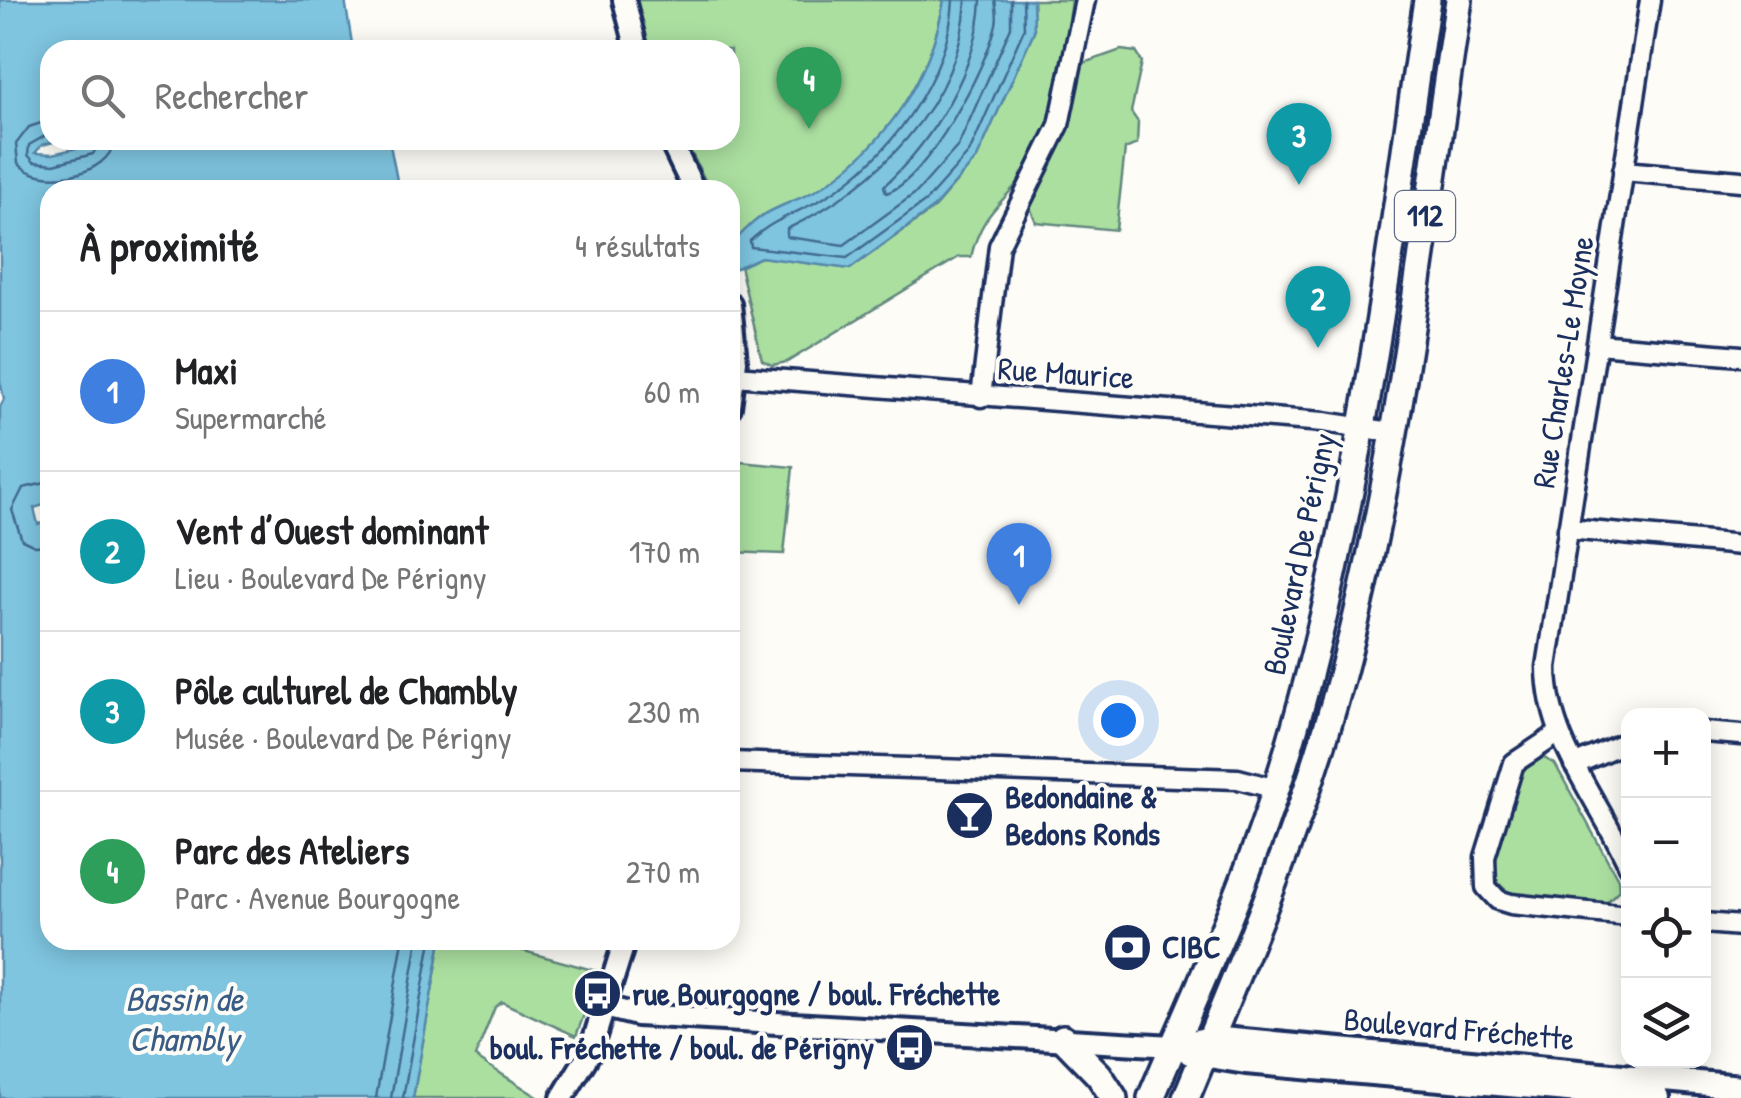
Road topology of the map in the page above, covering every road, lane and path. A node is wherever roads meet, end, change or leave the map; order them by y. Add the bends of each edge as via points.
1 (624, 0) edge
2 (1085, 0) edge
3 (1427, 0) edge
4 (1460, 0) edge
5 (1650, 0) edge
6 (634, 40) edge
7 (675, 150) edge
8 (1623, 172) junction
9 (689, 180) edge
10 (1741, 180) edge
11 (1597, 344) junction
12 (1741, 356) edge
13 (740, 376) edge
14 (980, 397) junction
15 (1359, 426) junction
16 (1391, 432) junction
17 (1568, 529) junction
18 (1741, 545) edge
19 (1559, 733) junction
20 (1711, 733) edge
21 (1741, 735) edge
22 (1621, 744) edge
23 (740, 762) edge
24 (1574, 765) junction
25 (1276, 789) junction
26 (1621, 851) edge
27 (1621, 915) edge
28 (1711, 924) edge
29 (1741, 926) edge
30 (622, 950) edge
31 (605, 1007) junction
32 (1062, 1038) junction
33 (1173, 1046) junction
34 (1207, 1048) junction
35 (1630, 1078) edge
36 (1741, 1087) edge
37 (562, 1098) edge
38 (1114, 1098) edge
39 (1151, 1098) edge
40 (1186, 1098) edge
41 (1658, 1098) edge

1 - 6 street
2 - 14 street via 1059,125 1000,246
3 - 15 main road, Boulevard De Périgny / 112
4 - 16 main road, Boulevard De Périgny / 112
5 - 8 street, Rue Charles-Le Moyne
7 - 9 street
8 - 10 street
8 - 11 street, Rue Charles-Le Moyne
11 - 12 street
11 - 17 street, Rue Charles-Le Moyne
13 - 14 street, Rue Maurice
14 - 15 street, Rue Maurice
15 - 16 street, Rue Maurice
15 - 25 main road, Boulevard De Périgny / 112 via 1324,613
16 - 34 main road, Boulevard De Périgny / 112 via 1370,558 1326,732 1288,849
17 - 18 street
17 - 19 street, Rue Charles-Le Moyne via 1548,667
19 - 24 street, Rue Charles-Le Moyne
19 - 27 street via 1514,763 1485,857 1486,887 1511,904
20 - 21 street
22 - 24 street
23 - 25 street via 1238,779
24 - 26 street, Rue Charles-Le Moyne
25 - 33 main road, Boulevard De Périgny / 112
28 - 29 street
30 - 31 street
31 - 32 street, Boulevard Fréchette via 964,1037
31 - 37 street via 587,1060
32 - 33 street, Boulevard Fréchette
32 - 38 main road
33 - 34 main road, Boulevard Fréchette
33 - 39 main road, Boulevard De Périgny / 112
34 - 35 main road, Boulevard Fréchette
34 - 40 main road, Boulevard De Périgny / 112
35 - 36 main road, Boulevard Fréchette
35 - 41 main road, Boulevard Fréchette

